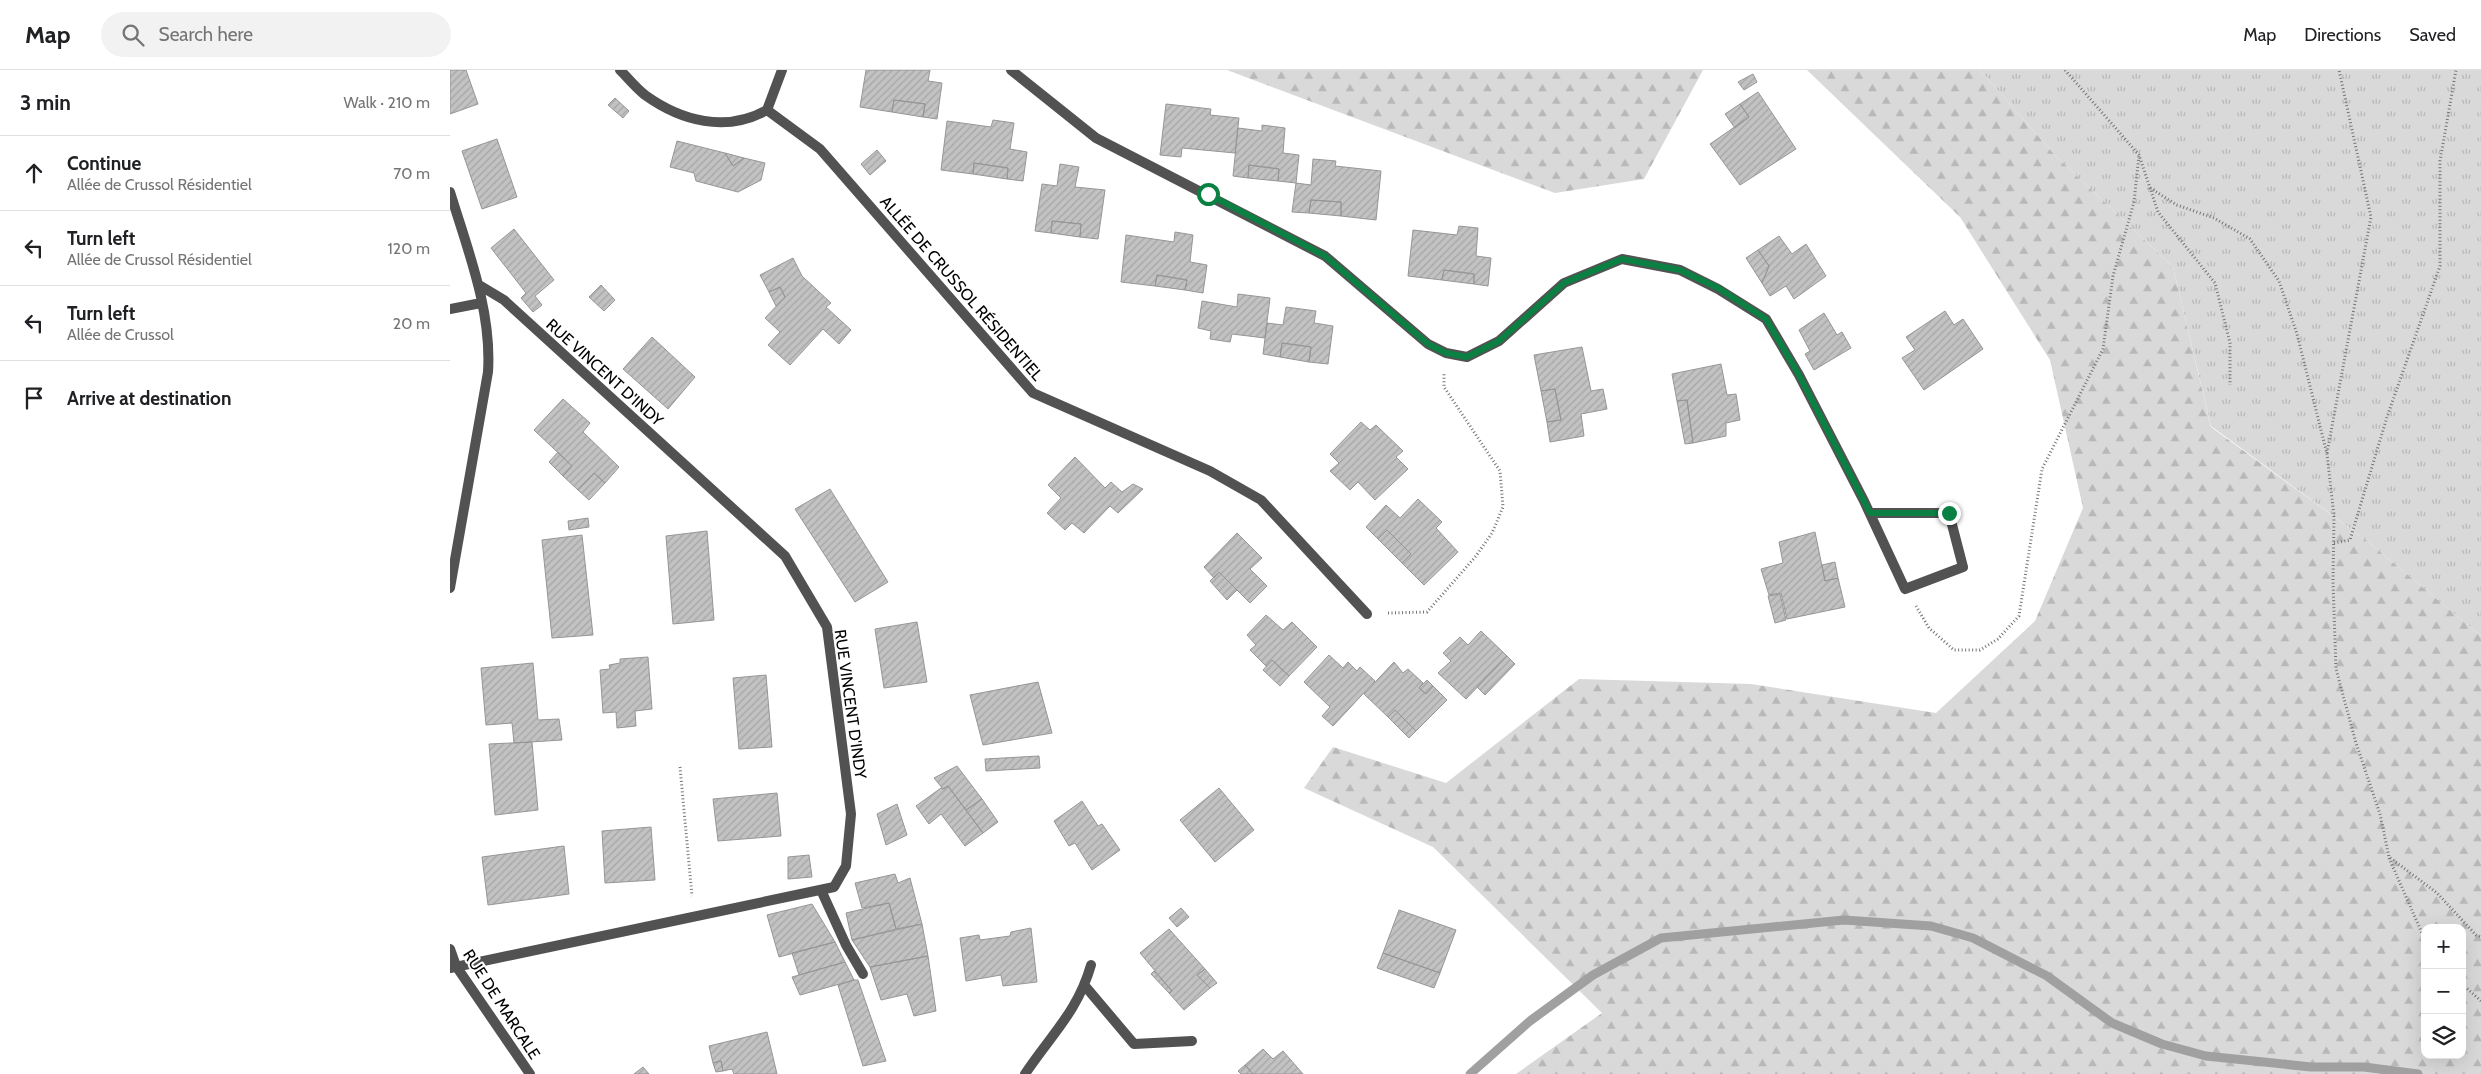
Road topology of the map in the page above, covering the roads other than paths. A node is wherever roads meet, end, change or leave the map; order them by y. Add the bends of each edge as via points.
1 (620, 70) edge
2 (782, 70) edge
3 (1011, 70) edge
4 (767, 110) junction
5 (450, 192) edge
6 (479, 285) junction
7 (481, 303) junction
8 (450, 309) edge
9 (1870, 513) junction
10 (450, 588) edge
11 (1367, 614) road end
12 (821, 890) junction
13 (450, 950) edge
14 (1091, 965) dead end
15 (453, 967) edge
16 (863, 974) dead end
17 (1085, 986) junction
18 (1192, 1041) dead end
19 (530, 1074) edge
20 (1025, 1074) edge

1 - 4 street via 644,94 683,117 722,124 754,118
2 - 4 street
3 - 9 street via 1096,138 1325,256 1428,344 1446,353 1467,357 1499,341 1564,283 1622,259 1680,270 1718,288 1766,319 1799,375
4 - 11 street, ALLÉE DE CRUSSOL RÉSIDENTIEL via 820,149 1033,393 1210,471 1261,500
5 - 6 street
6 - 7 street
6 - 12 street, RUE VINCENT D'INDY via 504,300 786,556 827,627 851,814 846,866 834,887
7 - 8 street
7 - 10 street via 490,346 488,372
9 - 9 street via 1905,589 1963,567 1949,513
12 - 15 street, RUE VINCENT D'INDY
12 - 16 street
13 - 15 street, RUE DE MARCALE
14 - 17 street
15 - 19 street, RUE DE MARCALE
17 - 18 street via 1134,1044
17 - 20 street via 1073,1011

